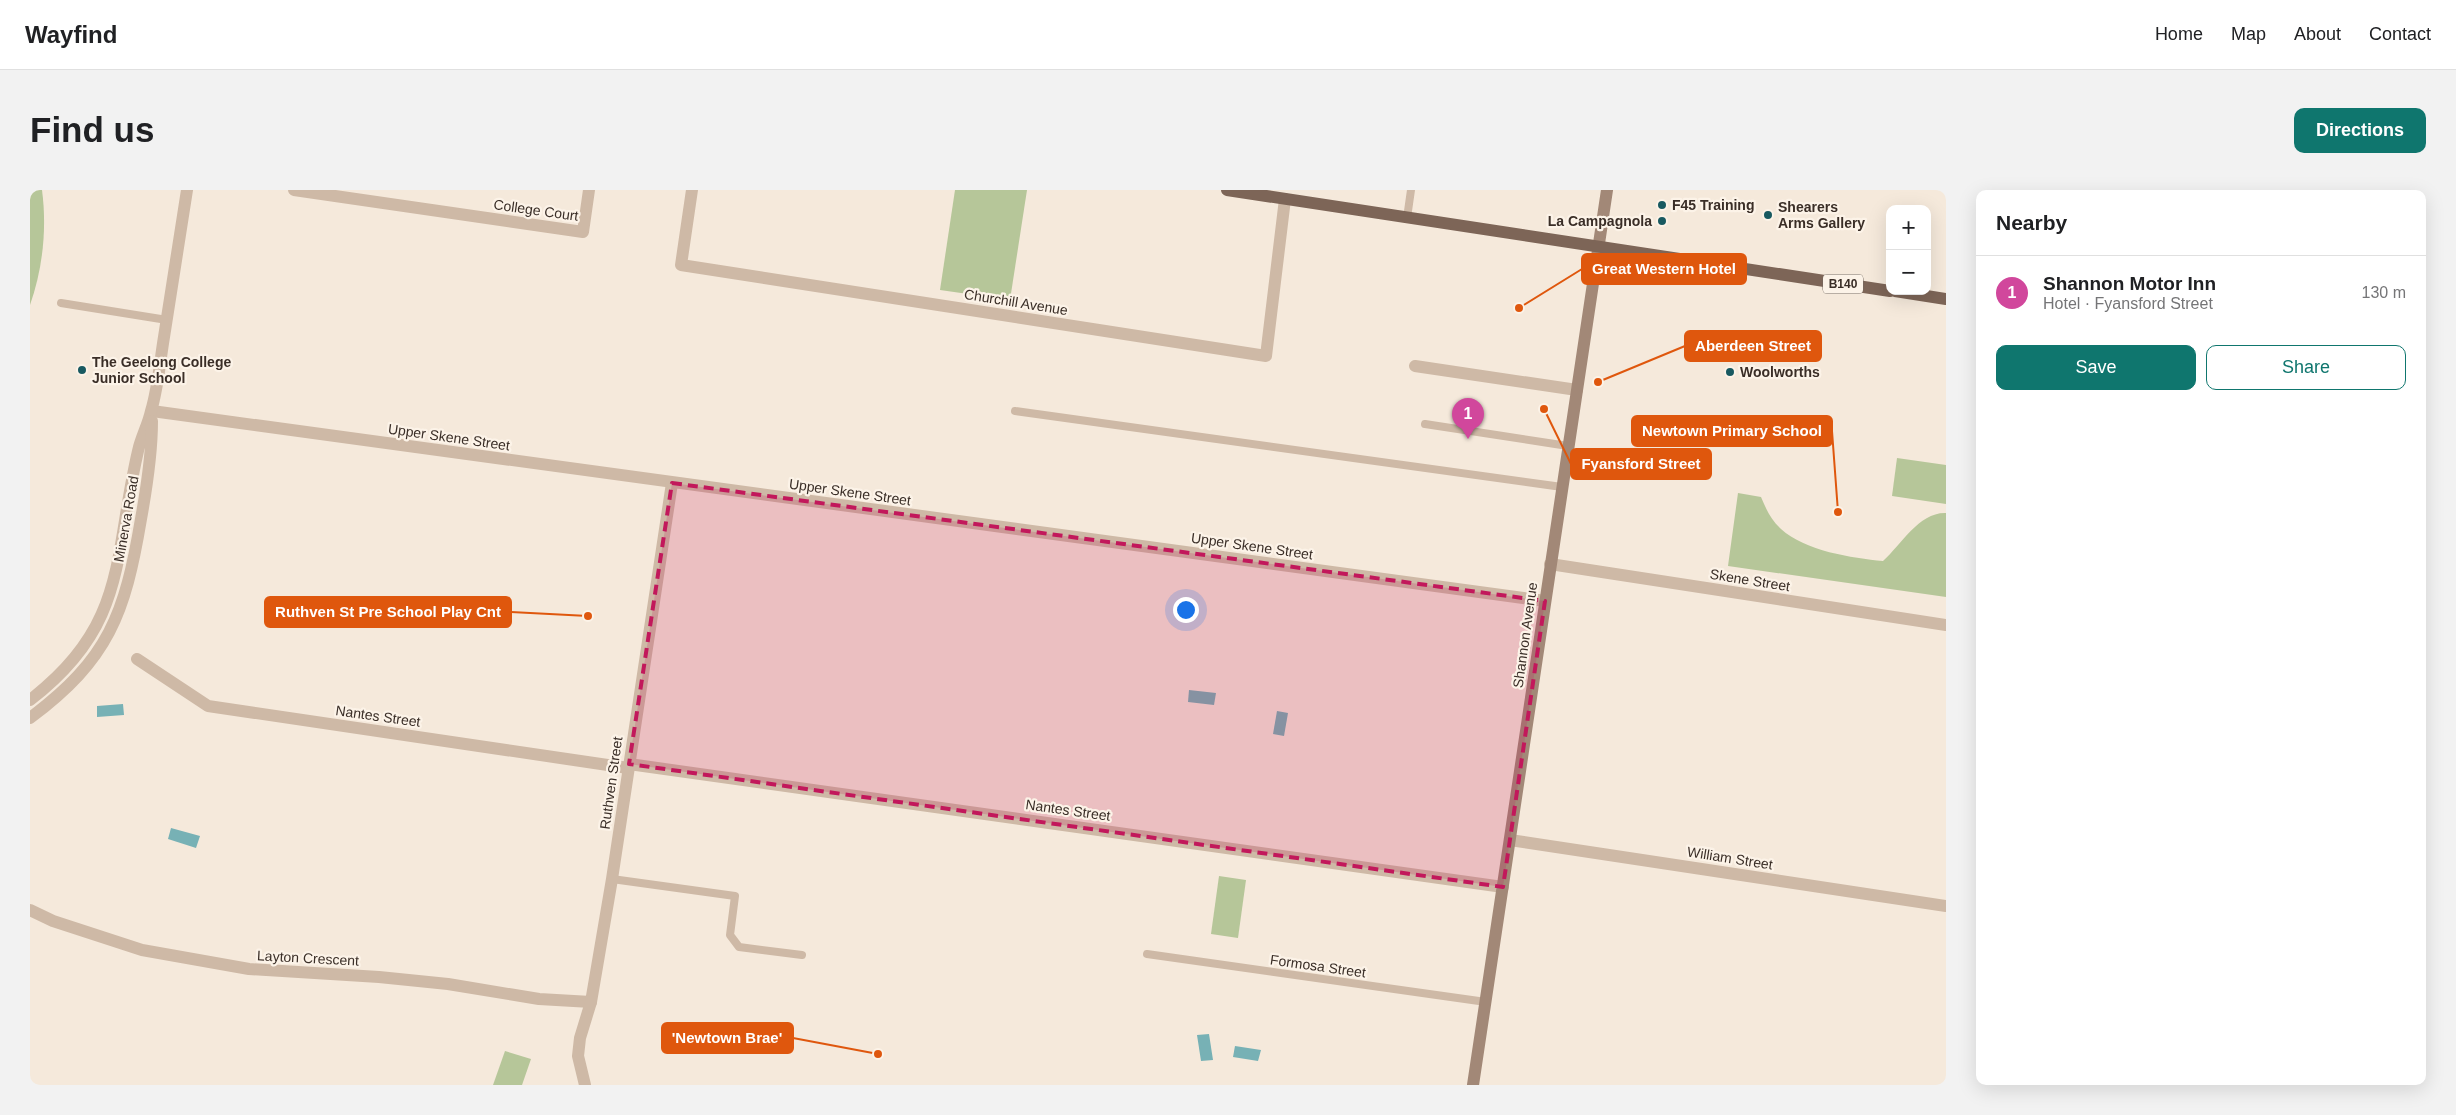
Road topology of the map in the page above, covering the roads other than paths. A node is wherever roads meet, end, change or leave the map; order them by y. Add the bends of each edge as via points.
1 (187, 190) edge
2 (294, 190) edge
3 (589, 190) edge
4 (692, 190) edge
5 (1227, 190) edge
6 (1411, 190) edge
7 (1606, 190) edge
8 (1285, 199) junction
9 (1407, 218) junction
10 (1598, 247) junction
11 (1886, 289) edge
12 (1920, 295) edge
13 (1946, 299) edge
14 (61, 303) dead end
15 (167, 320) junction
16 (1415, 366) dead end
17 (1577, 390) junction
18 (152, 411) junction
19 (1015, 411) dead end
20 (1425, 424) dead end
21 (1568, 446) junction
22 (672, 483) junction
23 (1562, 487) junction
24 (1550, 564) junction
25 (1545, 601) junction
26 (1946, 625) edge
27 (137, 659) dead end
28 (30, 700) edge
29 (30, 718) edge
30 (629, 766) junction
31 (1510, 840) junction
32 (612, 878) junction
33 (1503, 887) junction
34 (1946, 906) edge
35 (30, 910) edge
36 (1147, 954) dead end
37 (802, 955) dead end
38 (591, 1002) junction
39 (1486, 1002) junction
40 (585, 1085) edge
41 (1473, 1085) edge

1 - 15 street, Minerva Road
2 - 3 street, College Court via 583,232
4 - 8 street, Churchill Avenue via 681,265 1266,356
5 - 8 main road, B140
6 - 9 lane
7 - 10 main road, Shannon Avenue
8 - 9 main road, B140
9 - 10 main road, B140
10 - 11 main road, B140
10 - 17 main road, Shannon Avenue
12 - 13 main road
14 - 15 lane
15 - 18 street, Minerva Road
16 - 17 street
17 - 21 main road, Shannon Avenue
18 - 22 street, Upper Skene Street
18 - 28 street, Minerva Road via 138,450 118,566 99,623 67,667
18 - 29 street, Minerva Road via 152,452 133,569 112,629 78,676
19 - 23 lane
20 - 21 lane
21 - 23 main road, Shannon Avenue
22 - 25 street, Upper Skene Street
22 - 30 street, Ruthven Street
23 - 24 main road, Shannon Avenue
24 - 25 main road, Shannon Avenue
24 - 26 street, Skene Street
25 - 31 main road, Shannon Avenue
27 - 30 street, Nantes Street via 208,706
30 - 32 street, Ruthven Street
30 - 33 street, Nantes Street
31 - 33 main road, Shannon Avenue
31 - 34 street, William Street
32 - 37 lane via 735,896 730,935 739,947
32 - 38 street, Ruthven Street
33 - 39 main road, Shannon Avenue
35 - 38 street, Layton Crescent via 142,950 249,969 408,980 522,997
36 - 39 lane, Formosa Street
38 - 40 street, Ruthven Street via 578,1056
39 - 41 main road, Shannon Avenue

